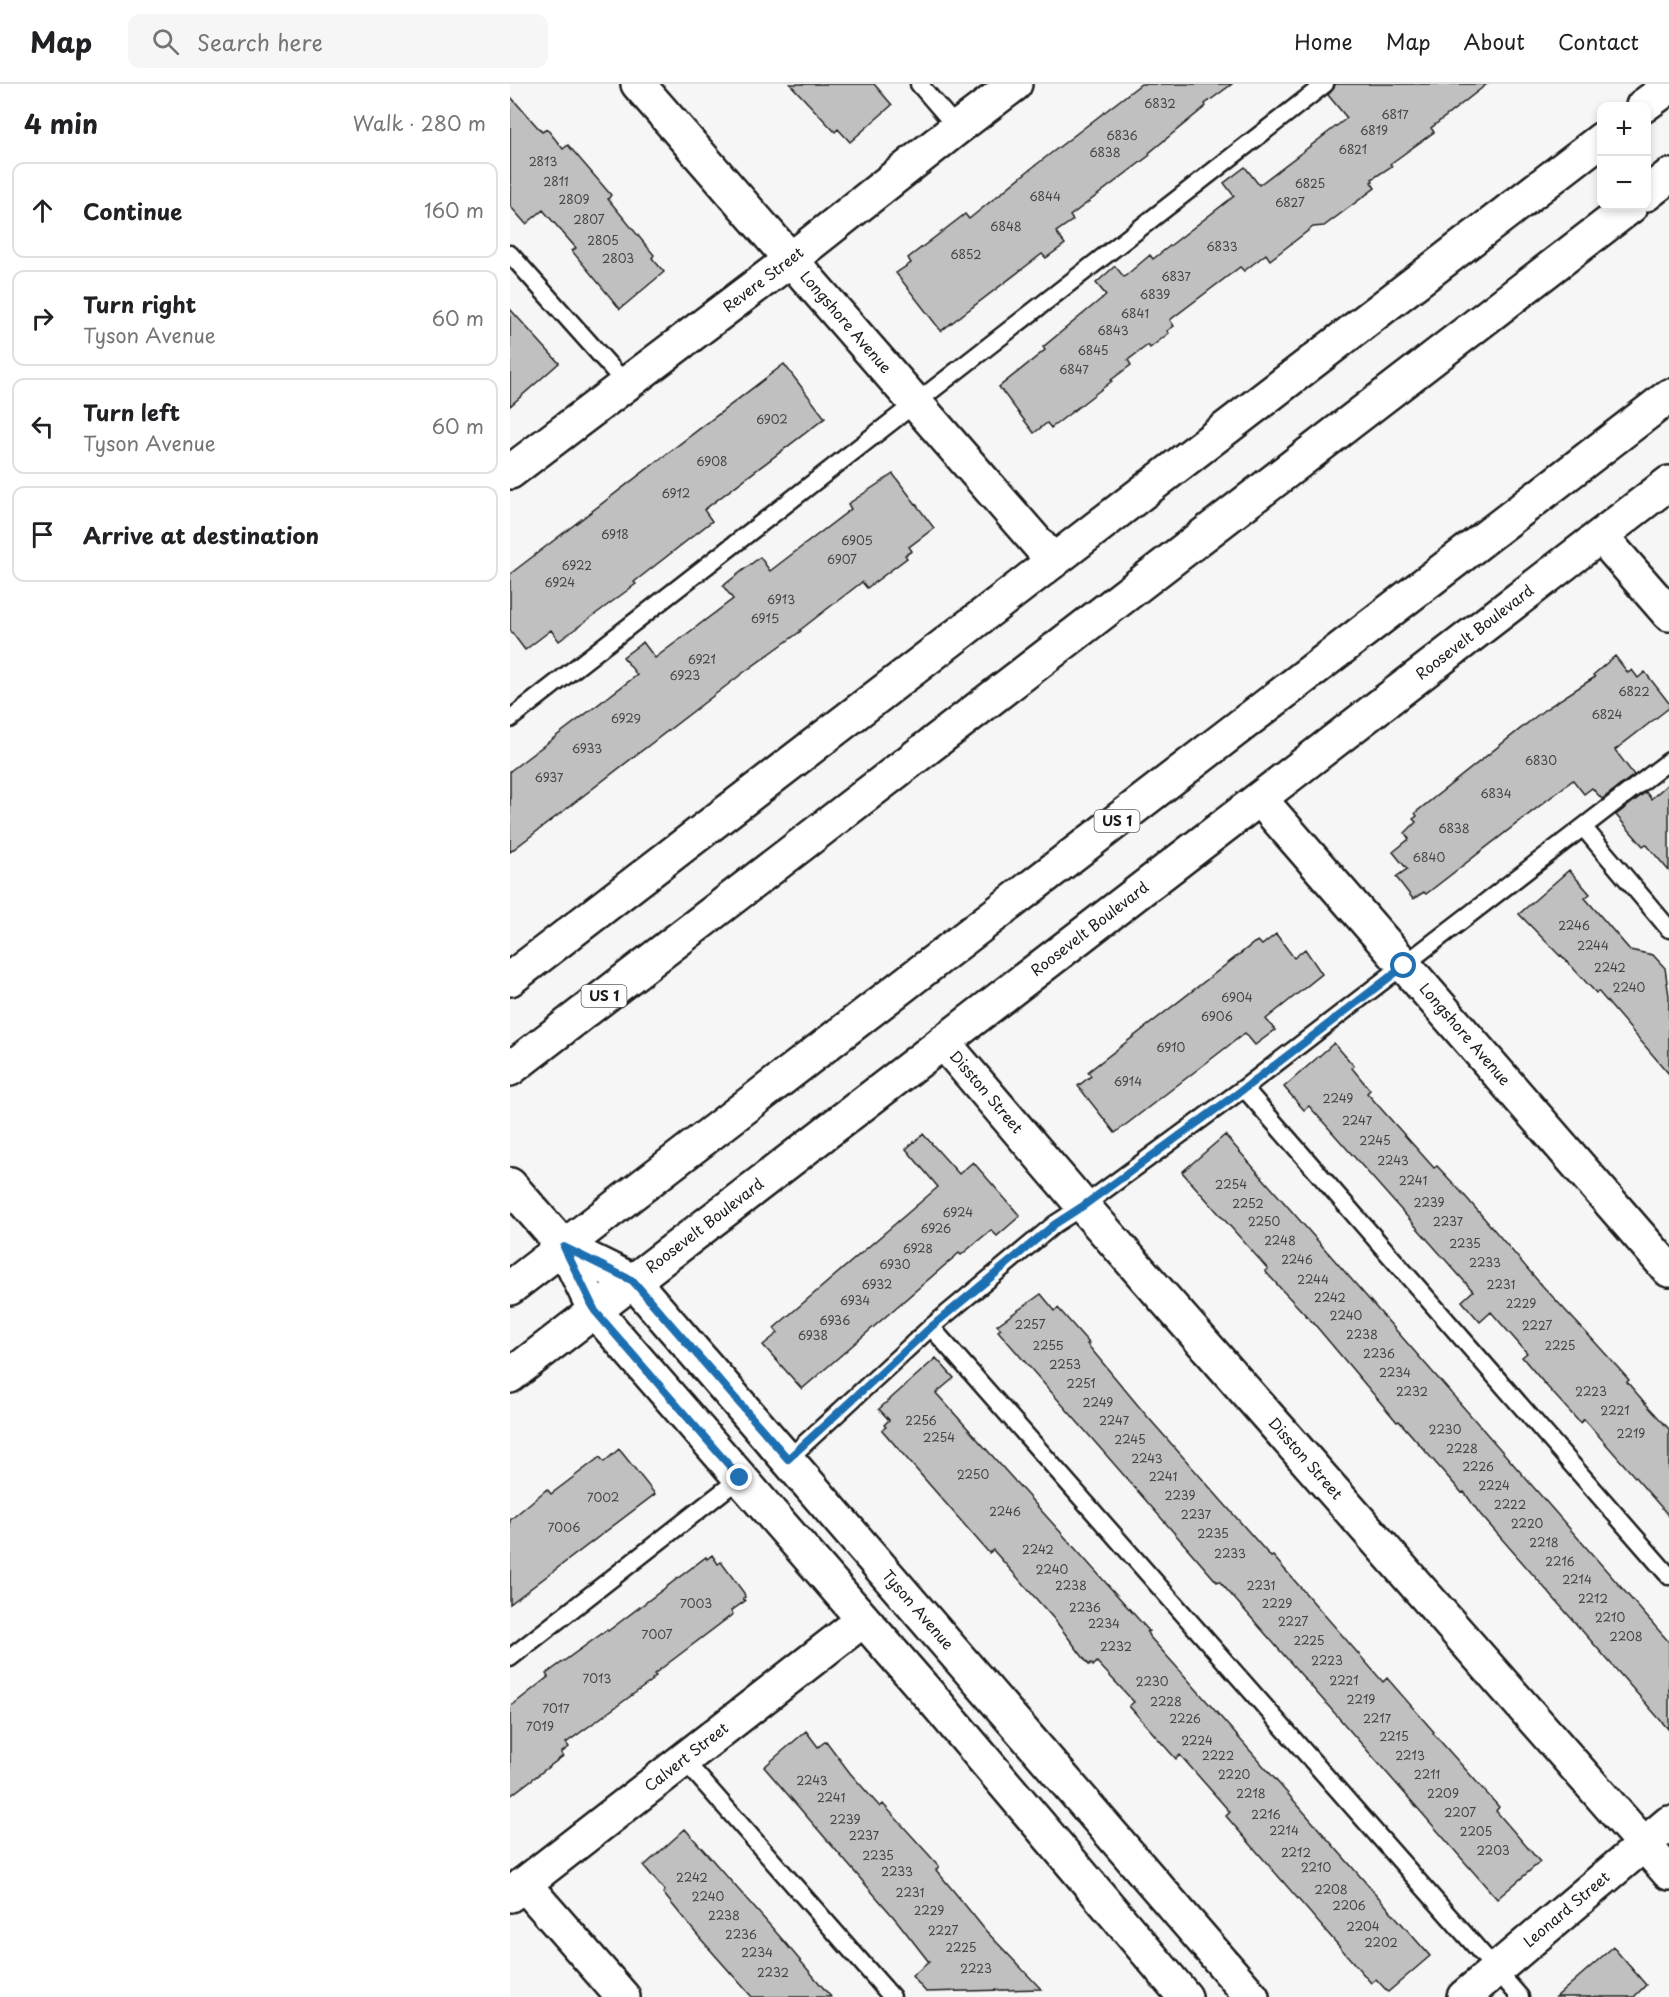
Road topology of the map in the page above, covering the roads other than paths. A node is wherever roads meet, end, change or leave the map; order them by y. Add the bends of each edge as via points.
1 (638, 84) edge
2 (919, 84) edge
3 (1015, 84) edge
4 (1325, 84) edge
5 (1669, 87) edge
6 (1648, 102) edge
7 (957, 128) junction
8 (1597, 143) edge
9 (1669, 176) edge
10 (1651, 191) edge
11 (1626, 210) edge
12 (510, 254) edge
13 (790, 260) junction
14 (626, 384) junction
15 (1669, 396) edge
16 (915, 402) junction
17 (510, 472) edge
18 (1669, 483) edge
19 (1601, 536) junction
20 (1053, 561) junction
21 (1669, 614) edge
22 (510, 719) edge
23 (1669, 761) edge
24 (1260, 799) junction
25 (1582, 827) junction
26 (1669, 929) edge
27 (1404, 966) junction
28 (510, 979) edge
29 (943, 1042) junction
30 (510, 1069) edge
31 (1245, 1088) junction
32 (510, 1185) edge
33 (1083, 1206) junction
34 (564, 1247) junction
35 (1669, 1270) edge
36 (633, 1281) junction
37 (510, 1288) edge
38 (595, 1311) junction
39 (931, 1327) junction
40 (510, 1376) edge
41 (788, 1459) junction
42 (740, 1478) junction
43 (1669, 1576) edge
44 (863, 1620) junction
45 (510, 1658) edge
46 (973, 1676) junction
47 (937, 1704) junction
48 (684, 1760) junction
49 (1669, 1823) edge
50 (1645, 1845) junction
51 (1669, 1873) edge
52 (517, 1890) edge
53 (1496, 1969) junction
54 (623, 1997) edge
55 (892, 1997) edge
56 (1185, 1997) edge
57 (1252, 1997) edge
58 (1464, 1997) edge
59 (1520, 1997) edge

1 - 13 main road, Longshore Avenue
2 - 7 lane
3 - 7 main road, Revere Street
4 - 16 lane
5 - 6 main road
7 - 13 main road, Revere Street
8 - 20 main road
9 - 10 main road
11 - 30 main road, US 1
12 - 14 lane
13 - 14 main road, Revere Street
13 - 16 main road, Longshore Avenue
14 - 17 main road, Revere Street
15 - 34 main road, US 1
16 - 20 main road, Longshore Avenue
16 - 22 lane
18 - 19 main road, Roosevelt Boulevard
19 - 21 main road
19 - 24 main road, Roosevelt Boulevard
20 - 28 main road
23 - 25 lane
24 - 27 main road, Longshore Avenue
24 - 29 main road, Roosevelt Boulevard
25 - 26 lane
25 - 27 lane
27 - 31 lane
27 - 35 main road, Longshore Avenue
29 - 33 main road, Disston Street
29 - 36 main road, Roosevelt Boulevard
31 - 33 lane
31 - 43 lane
32 - 34 main road, Tyson Avenue
33 - 39 lane via 1055,1224
33 - 50 main road, Disston Street
34 - 36 main road, Tyson Avenue
34 - 37 main road, US 1
34 - 38 main road, Tyson Avenue
36 - 38 main road, Roosevelt Boulevard
36 - 41 main road, Tyson Avenue
38 - 40 main road, Roosevelt Boulevard
38 - 42 main road, Tyson Avenue
39 - 41 lane
39 - 53 lane
41 - 46 main road, Tyson Avenue
42 - 44 main road, Tyson Avenue
42 - 45 lane
44 - 47 main road, Tyson Avenue
44 - 48 main road, Calvert Street
46 - 47 main road
46 - 57 main road, Tyson Avenue
47 - 56 main road, Tyson Avenue
48 - 52 main road, Calvert Street
48 - 55 lane
49 - 50 main road, Leonard Street
50 - 51 main road, Disston Street
50 - 53 main road, Leonard Street
52 - 54 main road
53 - 58 main road, Leonard Street
53 - 59 lane

